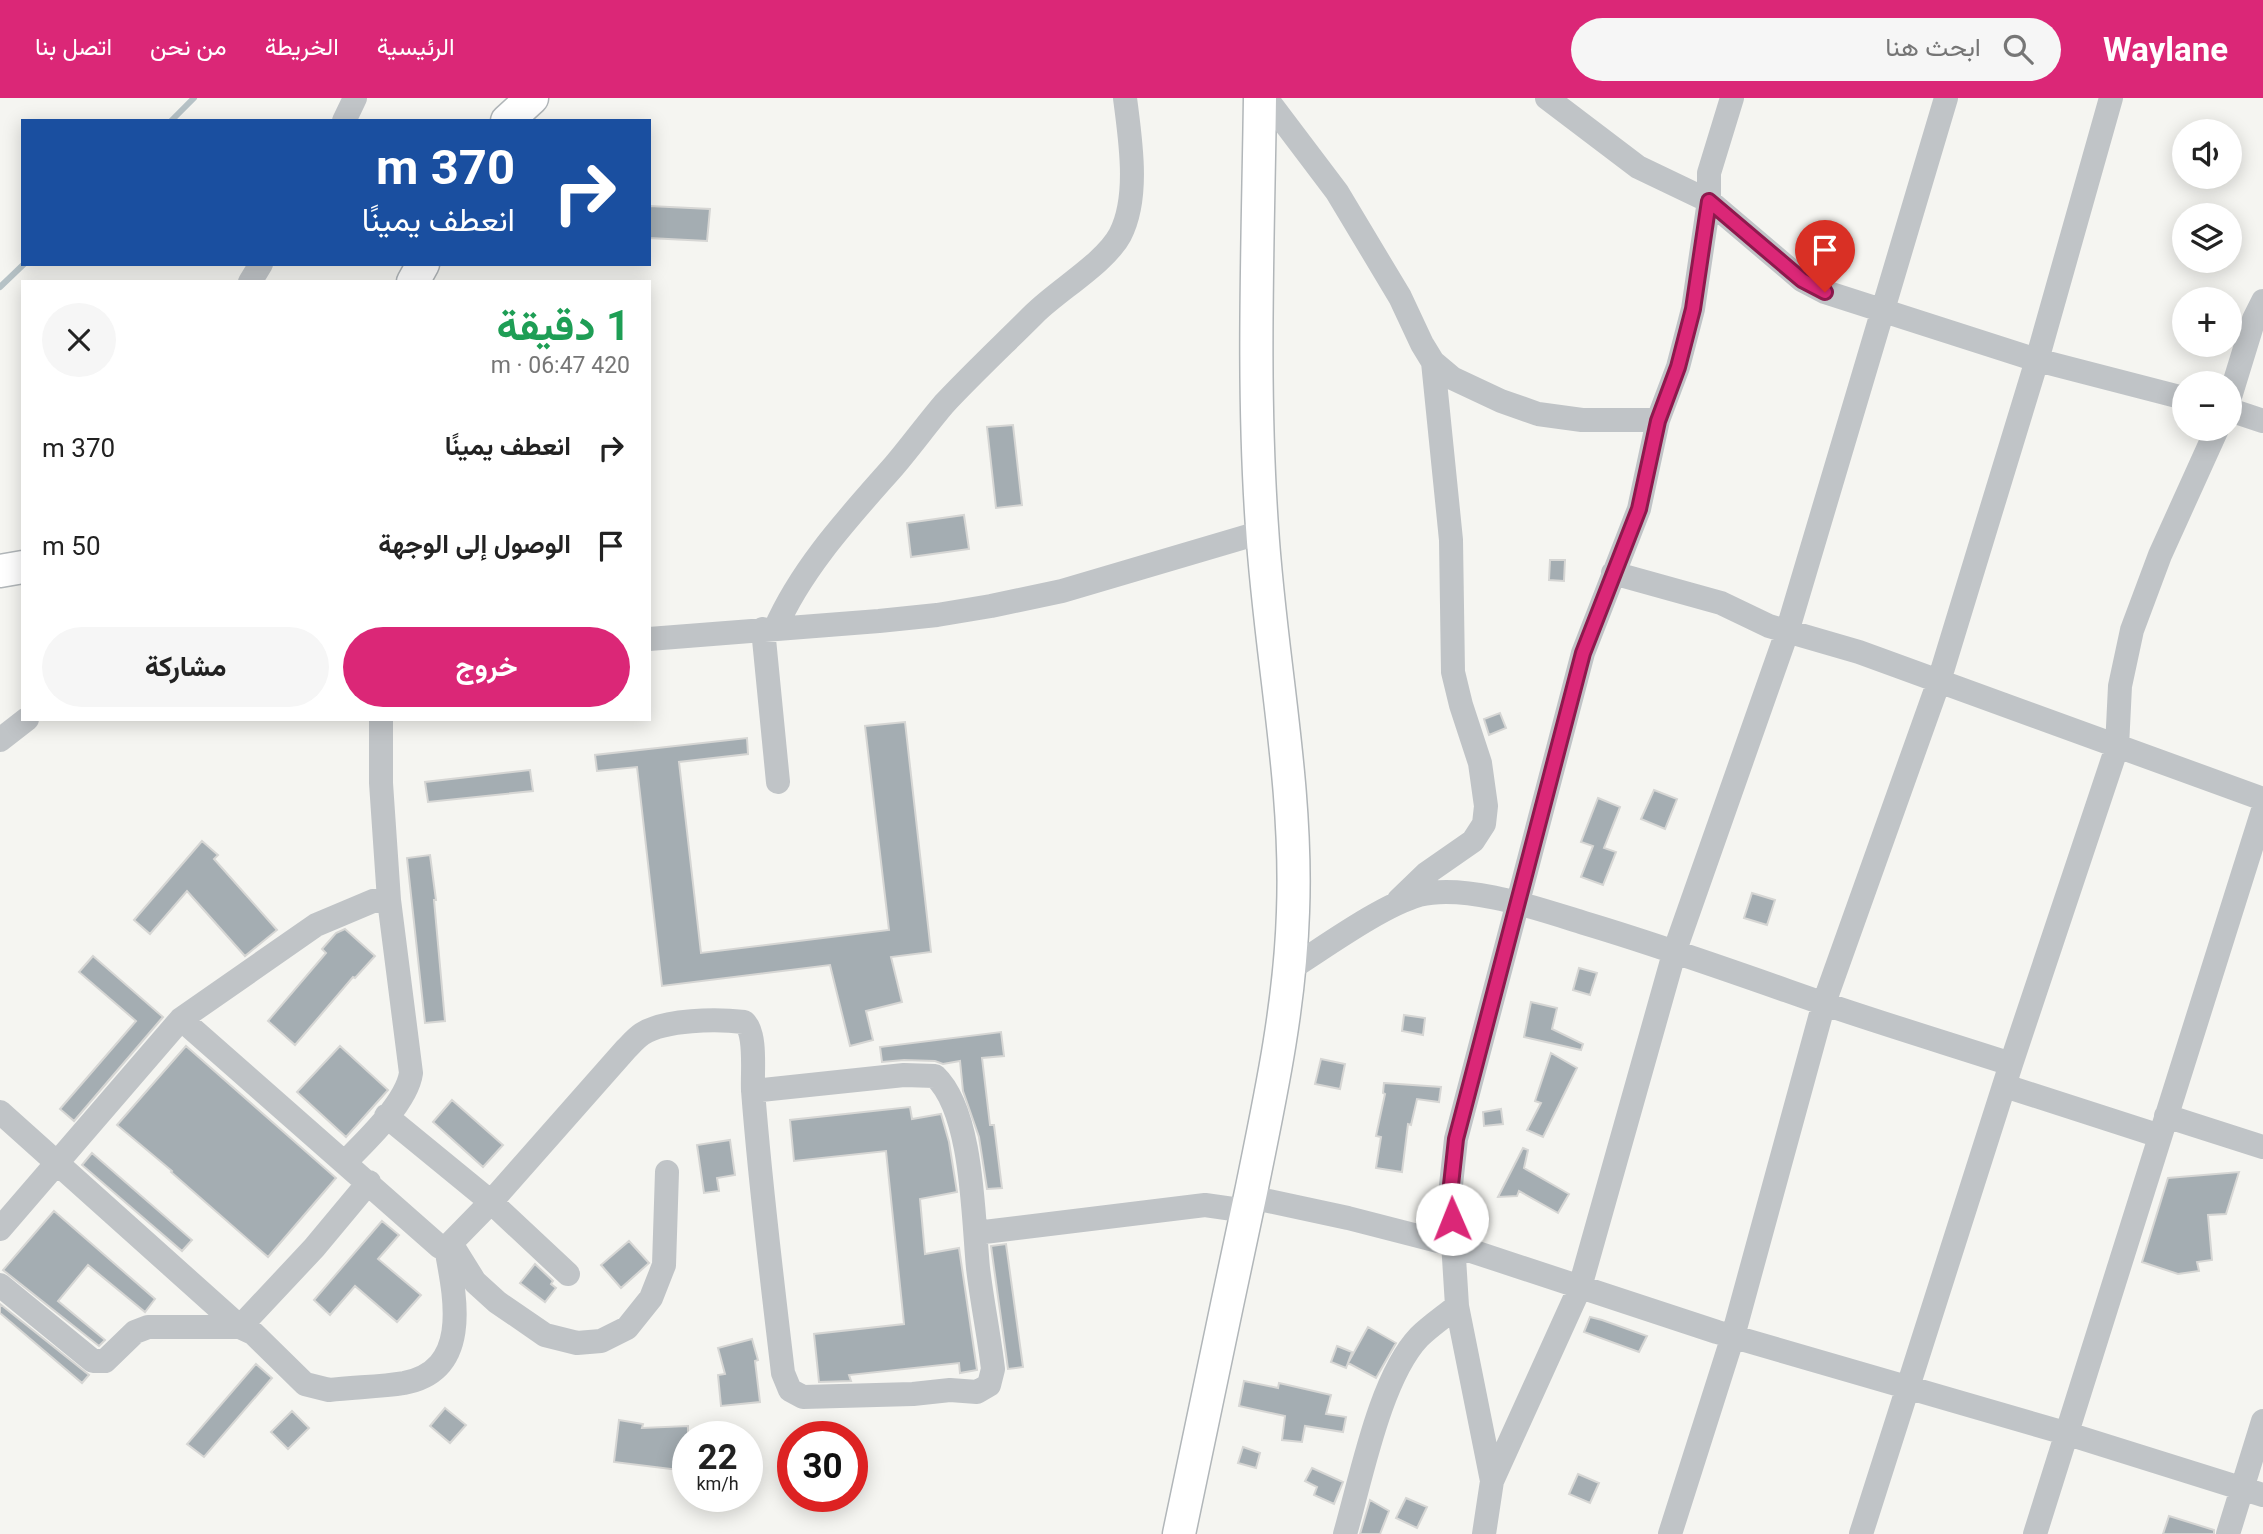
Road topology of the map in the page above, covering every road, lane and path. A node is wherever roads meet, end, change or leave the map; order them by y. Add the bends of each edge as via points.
1 (355, 98) edge
2 (531, 98) edge
3 (1125, 98) edge
4 (1260, 98) edge
5 (1266, 98) edge
6 (1547, 98) edge
7 (1732, 98) edge
8 (1946, 98) edge
9 (2111, 98) edge
10 (345, 119) edge
11 (509, 119) edge
12 (1709, 201) junction
13 (2263, 301) edge
14 (1883, 311) junction
15 (2036, 360) junction
16 (1433, 362) junction
17 (2238, 371) edge
18 (2172, 395) edge
19 (2242, 414) edge
20 (1658, 421) junction
21 (2263, 421) edge
22 (2212, 441) edge
23 (1262, 532) junction
24 (21, 566) edge
25 (0, 571) edge
26 (1613, 573) junction
27 (769, 629) junction
28 (1787, 632) junction
29 (651, 639) edge
30 (1939, 681) junction
31 (24, 721) edge
32 (381, 721) edge
33 (0, 740) edge
34 (2117, 747) junction
35 (778, 782) dead end
36 (2263, 799) edge
37 (2263, 810) edge
38 (389, 900) junction
39 (1518, 903) junction
40 (1391, 907) junction
41 (1675, 950) junction
42 (1290, 969) junction
43 (1824, 1003) junction
44 (181, 1019) junction
45 (2008, 1075) junction
46 (753, 1091) junction
47 (0, 1112) edge
48 (386, 1116) junction
49 (2163, 1126) junction
50 (2263, 1147) edge
51 (345, 1162) junction
52 (57, 1163) junction
53 (667, 1172) dead end
54 (369, 1182) junction
55 (491, 1202) junction
56 (1248, 1204) junction
57 (0, 1229) edge
58 (976, 1233) junction
59 (1453, 1245) junction
60 (449, 1246) junction
61 (568, 1274) dead end
62 (0, 1285) edge
63 (1580, 1287) junction
64 (1457, 1306) junction
65 (240, 1327) junction
66 (1733, 1336) junction
67 (1908, 1387) junction
68 (2263, 1421) edge
69 (2065, 1433) junction
70 (1492, 1481) junction
71 (2252, 1491) edge
72 (1186, 1532) edge
73 (1345, 1534) edge
74 (1484, 1534) edge
75 (1670, 1534) edge
76 (1861, 1534) edge
77 (2035, 1534) edge
78 (2228, 1534) edge

1 - 10 street
2 - 11 main road
3 - 27 street via 1132,181 1120,235 944,405 815,562
4 - 23 main road via 1257,355
5 - 16 street via 1337,192
6 - 12 street via 1638,167
7 - 12 street via 1709,173
8 - 14 street
9 - 15 street
12 - 14 street via 1802,280
12 - 20 street via 1693,309
13 - 17 street
14 - 15 street
14 - 28 street
15 - 18 street
15 - 30 street
16 - 20 street via 1467,387 1538,414
16 - 40 street via 1451,540 1453,672 1480,763 1486,806 1484,824 1473,841 1427,873
19 - 21 street
20 - 26 street via 1639,509
22 - 34 street via 2132,630 2120,686
23 - 27 street via 1062,591 991,606 925,617
23 - 42 main road via 1289,768 1294,909
24 - 25 main road
26 - 28 street via 1721,603
26 - 39 street via 1583,653
27 - 29 street
27 - 35 street
28 - 30 street
28 - 41 street
30 - 34 street
30 - 43 street
31 - 33 street
32 - 38 street
34 - 36 street
34 - 45 street
37 - 49 street
38 - 44 street via 373,901 316,925
38 - 48 street via 411,1073 401,1099
39 - 40 street via 1447,893 1419,895
39 - 41 street
39 - 59 street via 1456,1139 1450,1194
40 - 42 street
41 - 43 street
41 - 63 street
42 - 56 main road via 1278,1065
43 - 45 street
43 - 66 street
44 - 51 street
44 - 52 street
45 - 49 street
45 - 67 street
46 - 55 street via 752,1033 744,1022 674,1024 651,1030 626,1049
46 - 58 street via 904,1075 935,1076 960,1125
46 - 58 street via 783,1373 797,1396 977,1392 989,1385 993,1369
47 - 52 street
48 - 51 street
48 - 55 street
49 - 50 street
49 - 69 street
51 - 54 street
52 - 57 street
52 - 65 street
53 - 60 street via 664,1265 651,1298 627,1328 601,1341 577,1343 545,1335 475,1282
54 - 60 street via 440,1247
54 - 65 street
55 - 60 street
55 - 61 street
56 - 58 street via 1205,1205
56 - 59 street via 1348,1218
56 - 72 main road
59 - 63 street
59 - 64 street
60 - 65 street via 454,1342 440,1364 425,1375 406,1382 317,1389 305,1384 253,1333
62 - 65 street via 93,1362 105,1361 135,1332 148,1327
63 - 66 street
63 - 70 street
64 - 70 street
64 - 73 street via 1419,1337 1398,1367
66 - 67 street
66 - 75 street
67 - 69 street
67 - 76 street
68 - 71 street
69 - 71 street
69 - 77 street
70 - 74 street
71 - 78 street

